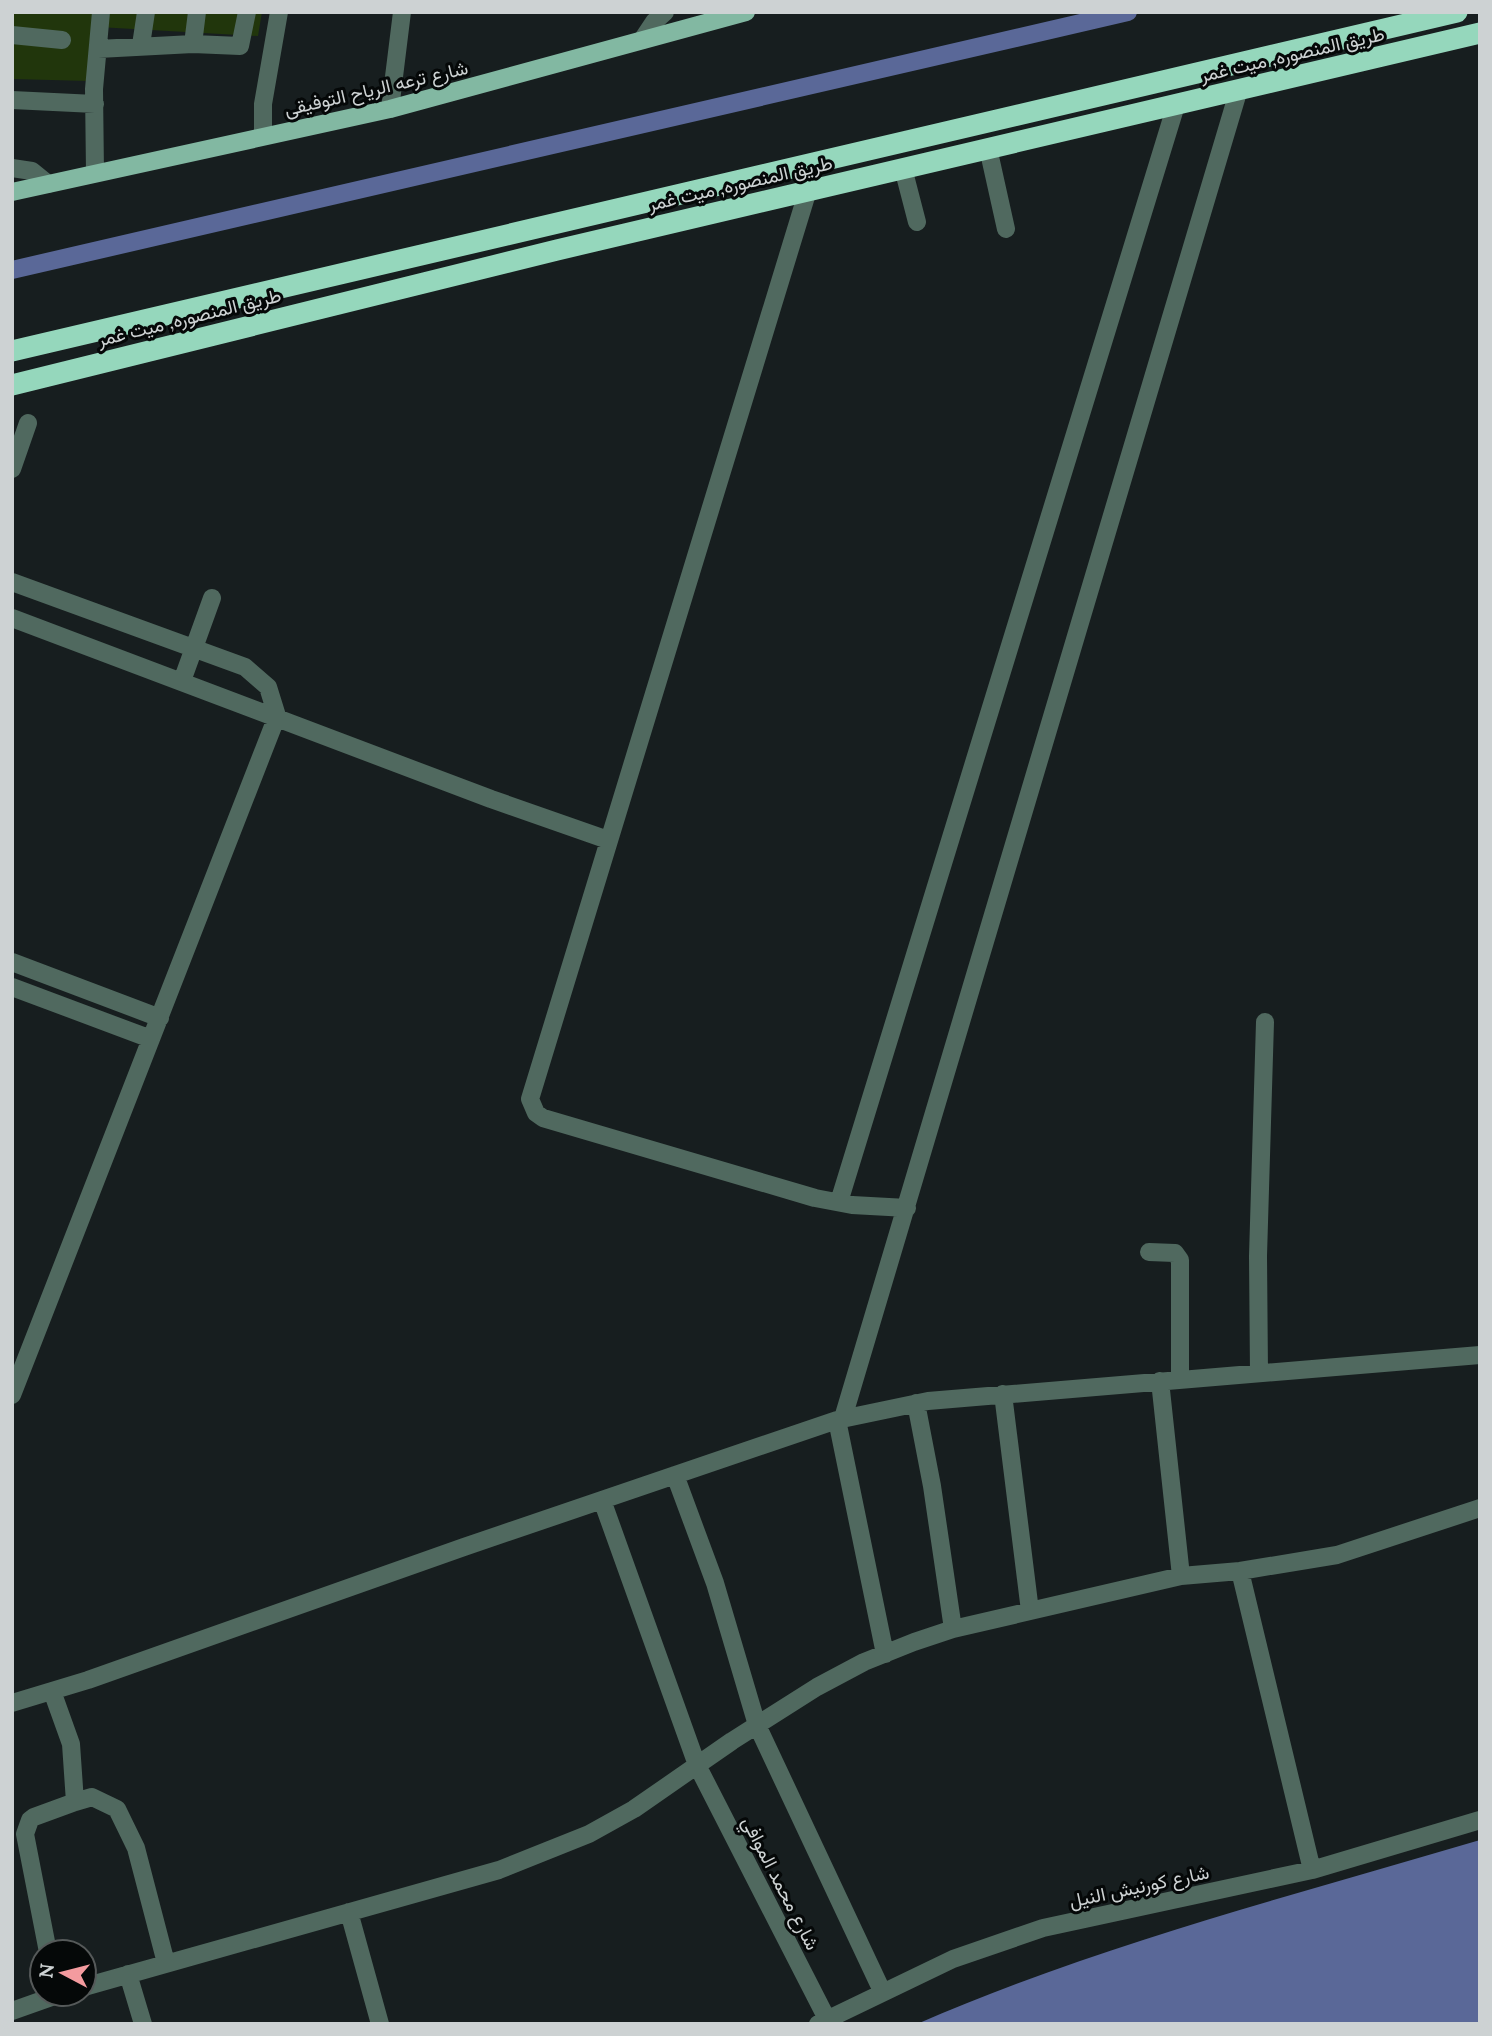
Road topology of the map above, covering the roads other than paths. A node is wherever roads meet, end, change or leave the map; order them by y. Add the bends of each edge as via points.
1 (101, 12) edge
2 (146, 12) edge
3 (197, 12) edge
4 (247, 12) edge
5 (279, 12) edge
6 (402, 12) edge
7 (665, 12) edge
8 (746, 12) edge
9 (1457, 12) edge
10 (1480, 33) edge
11 (12, 35) edge
12 (62, 40) dead end
13 (642, 40) junction
14 (193, 44) junction
15 (141, 45) junction
16 (98, 49) junction
17 (1239, 89) junction
18 (12, 100) edge
19 (94, 104) junction
20 (1176, 105) junction
21 (390, 109) junction
22 (263, 136) junction
23 (988, 148) junction
24 (12, 168) edge
25 (903, 168) junction
26 (95, 173) junction
27 (48, 184) junction
28 (808, 190) junction
29 (12, 191) edge
30 (917, 222) dead end
31 (1006, 229) dead end
32 (12, 351) edge
33 (12, 385) edge
34 (28, 423) dead end
35 (12, 469) edge
36 (12, 582) edge
37 (212, 598) dead end
38 (12, 618) edge
39 (194, 648) junction
40 (182, 681) junction
41 (277, 716) junction
42 (608, 840) junction
43 (12, 962) edge
44 (12, 987) edge
45 (160, 1018) junction
46 (1265, 1022) dead end
47 (151, 1039) junction
48 (839, 1202) junction
49 (908, 1208) junction
50 (1149, 1252) dead end
51 (1480, 1355) edge
52 (1259, 1373) junction
53 (1180, 1379) junction
54 (1160, 1381) junction
55 (1003, 1394) junction
56 (12, 1395) edge
57 (916, 1403) junction
58 (840, 1419) junction
59 (675, 1475) junction
60 (602, 1500) junction
61 (1480, 1508) edge
62 (1240, 1571) junction
63 (1181, 1576) junction
64 (1030, 1611) junction
65 (953, 1629) junction
66 (885, 1654) junction
67 (52, 1691) junction
68 (12, 1703) edge
69 (757, 1725) junction
70 (697, 1765) junction
71 (75, 1802) junction
72 (1480, 1820) edge
73 (1312, 1870) junction
74 (349, 1912) junction
75 (45, 1938) edge
76 (166, 1963) junction
77 (128, 1974) junction
78 (98, 1983) edge
79 (881, 1991) junction
80 (822, 2022) edge
81 (143, 2024) edge
82 (380, 2024) edge

1 - 16 street
2 - 15 street
3 - 14 street
4 - 14 street via 240,46
5 - 22 street via 262,104
6 - 21 street
7 - 13 street
8 - 13 main road, شارع ترعه الرياح التوفيقى
9 - 32 highway, طريق المنصوره, ميت غمر
10 - 17 highway, طريق المنصوره, ميت غمر
11 - 12 street
13 - 21 main road, شارع ترعه الرياح التوفيقى
14 - 15 street
15 - 16 street
16 - 19 street
17 - 20 highway, طريق المنصوره, ميت غمر
17 - 49 street
18 - 19 street
19 - 26 street
20 - 23 highway, طريق المنصوره, ميت غمر
20 - 48 street
21 - 22 main road, شارع ترعه الرياح التوفيقى
22 - 26 main road, شارع ترعه الرياح التوفيقى
23 - 25 highway, طريق المنصوره, ميت غمر
23 - 31 street
24 - 27 street via 33,171
25 - 28 highway, طريق المنصوره, ميت غمر
25 - 30 street
26 - 27 main road, شارع ترعه الرياح التوفيقى
27 - 29 main road, شارع ترعه الرياح التوفيقى
28 - 33 highway, طريق المنصوره, ميت غمر
28 - 42 street
34 - 35 street
36 - 39 street
37 - 39 street
38 - 40 street
39 - 40 street
39 - 41 street via 258,675 275,701
40 - 41 street
41 - 42 street
41 - 45 street
42 - 48 street via 531,1091 532,1107 543,1118
43 - 45 street
44 - 47 street
45 - 47 street
46 - 52 street
47 - 56 street
48 - 49 street
49 - 58 street
50 - 53 street via 1175,1253 1180,1260
51 - 52 street
52 - 53 street
53 - 54 street
54 - 55 street
54 - 63 street
55 - 57 street
55 - 64 street
57 - 58 street
57 - 65 street
58 - 59 street
58 - 66 street
59 - 60 street
59 - 69 street via 715,1583
60 - 67 street
60 - 70 street, شارع محمد الموافي
61 - 62 street via 1337,1555
62 - 63 street
62 - 73 street
63 - 64 street
64 - 65 street
65 - 66 street
66 - 69 street
67 - 68 street
67 - 71 street via 71,1744
69 - 70 street
69 - 79 street
70 - 74 street via 589,1834 499,1870
70 - 80 street, شارع محمد الموافي
71 - 75 street via 34,1817 25,1834
71 - 76 street via 92,1797 117,1809 136,1848
72 - 73 street, شارع كورنيش النيل
73 - 79 street, شارع كورنيش النيل via 1044,1928 953,1959
74 - 76 street
74 - 82 street
76 - 77 street
77 - 78 street
77 - 81 street
79 - 80 street, شارع كورنيش النيل

